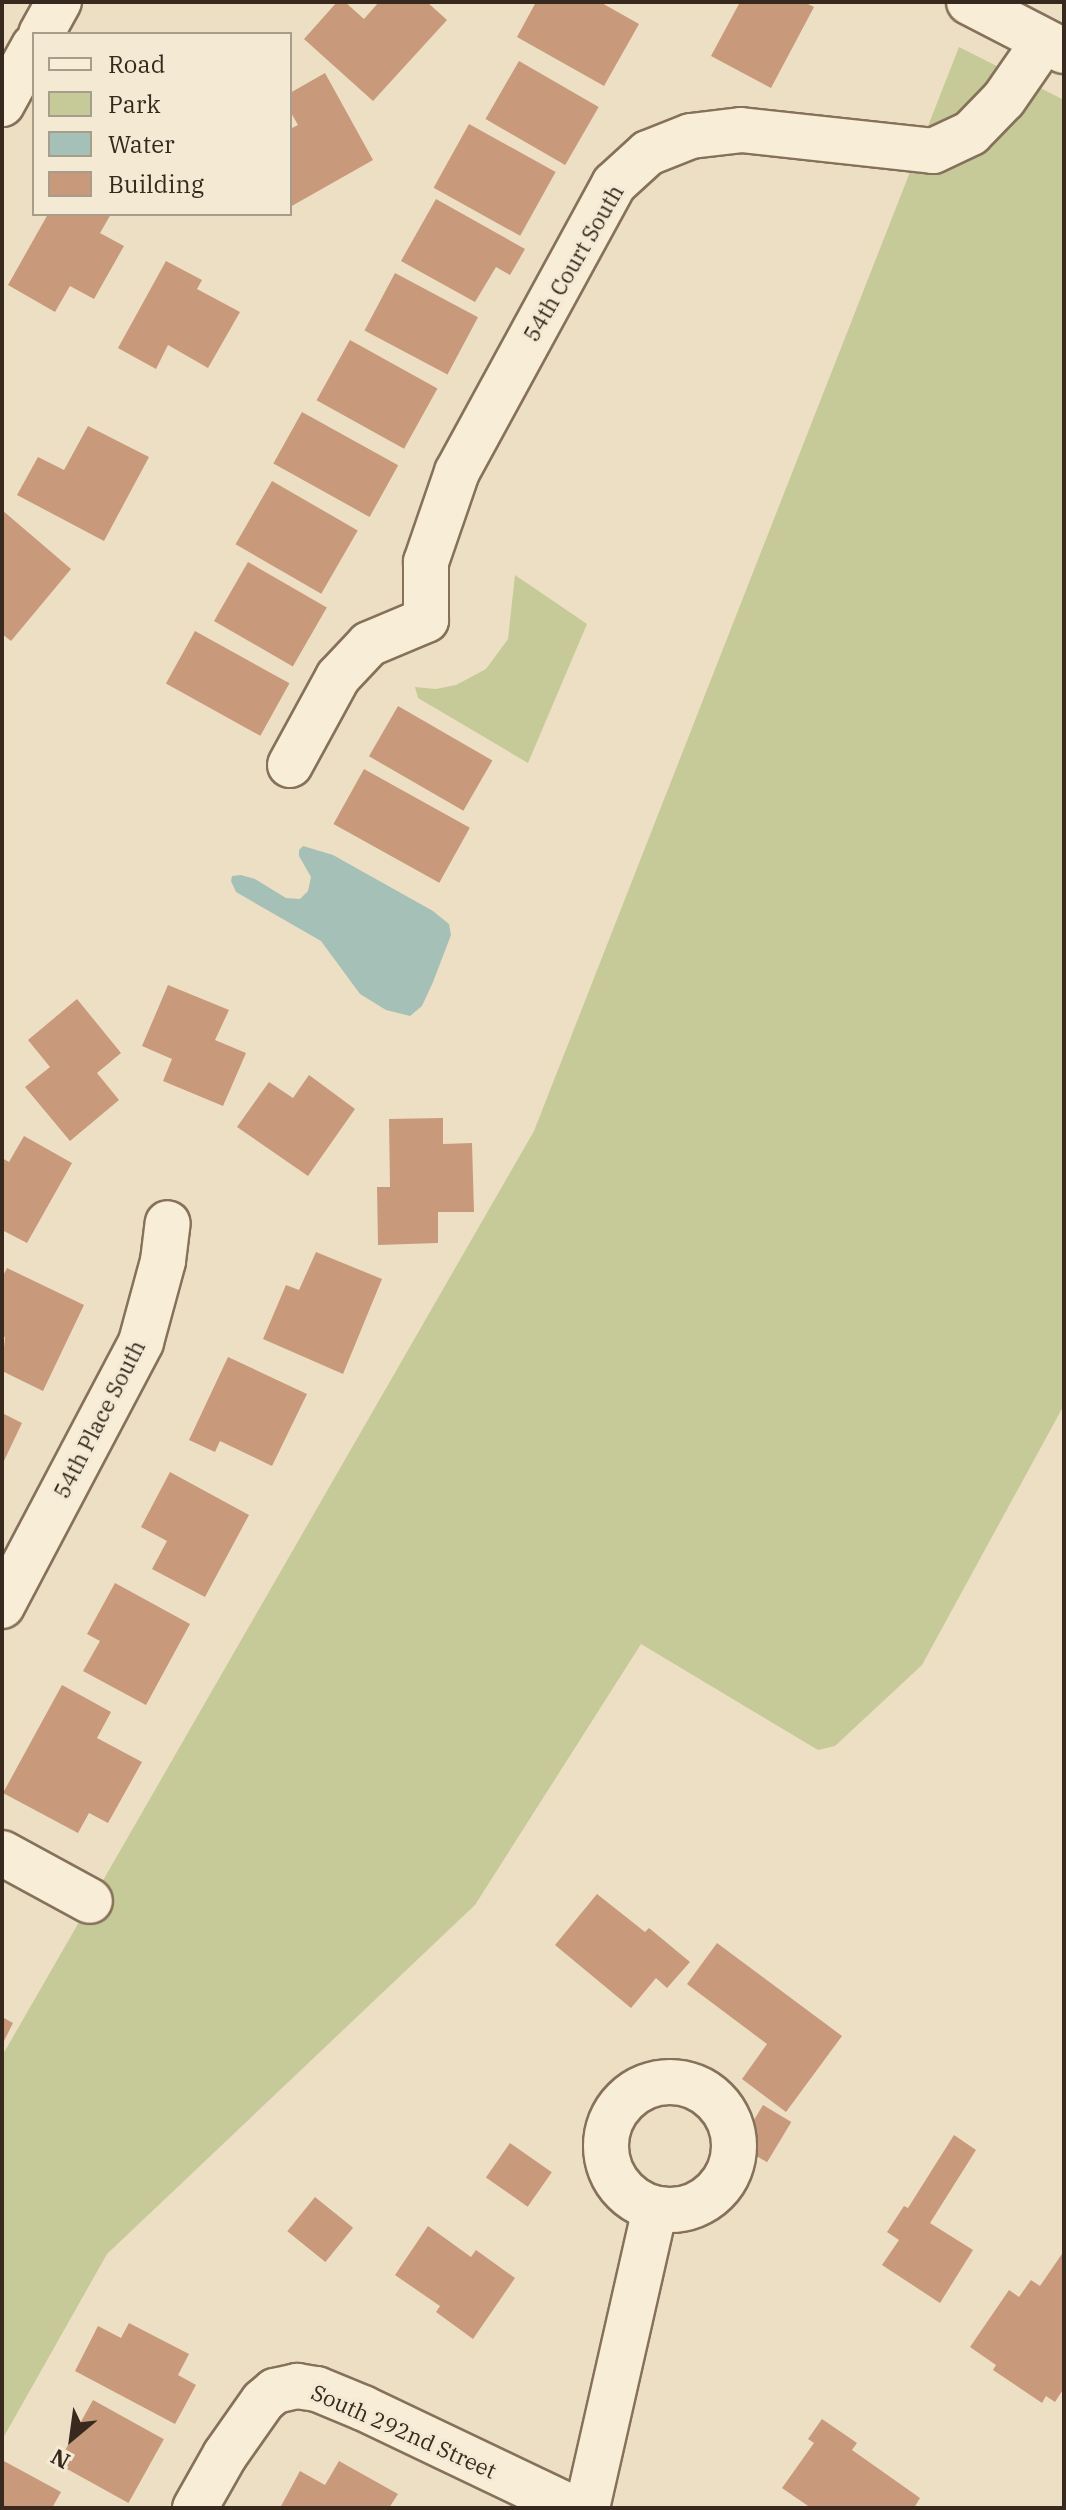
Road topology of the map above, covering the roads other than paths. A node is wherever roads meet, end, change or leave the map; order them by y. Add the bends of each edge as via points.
1 (59, 2) edge
2 (969, 2) edge
3 (35, 32) edge
4 (26, 44) edge
5 (1054, 46) edge
6 (2, 104) edge
7 (290, 765) dead end
8 (168, 1223) dead end
9 (2, 1606) edge
10 (2, 1853) edge
11 (90, 1901) dead end
12 (655, 2209) dead end
13 (195, 2508) edge
14 (573, 2508) edge
15 (587, 2508) edge

1 - 3 street
2 - 5 street
4 - 6 street
5 - 7 street, 54th Court South via 971,133 933,151 741,130 691,136 648,153 614,184 457,472 426,562 426,620 369,644 338,677
8 - 9 street, 54th Place South via 141,1342
10 - 11 street
12 - 15 street
13 - 14 street, South 292nd Street via 263,2401 275,2391 297,2386 363,2408

